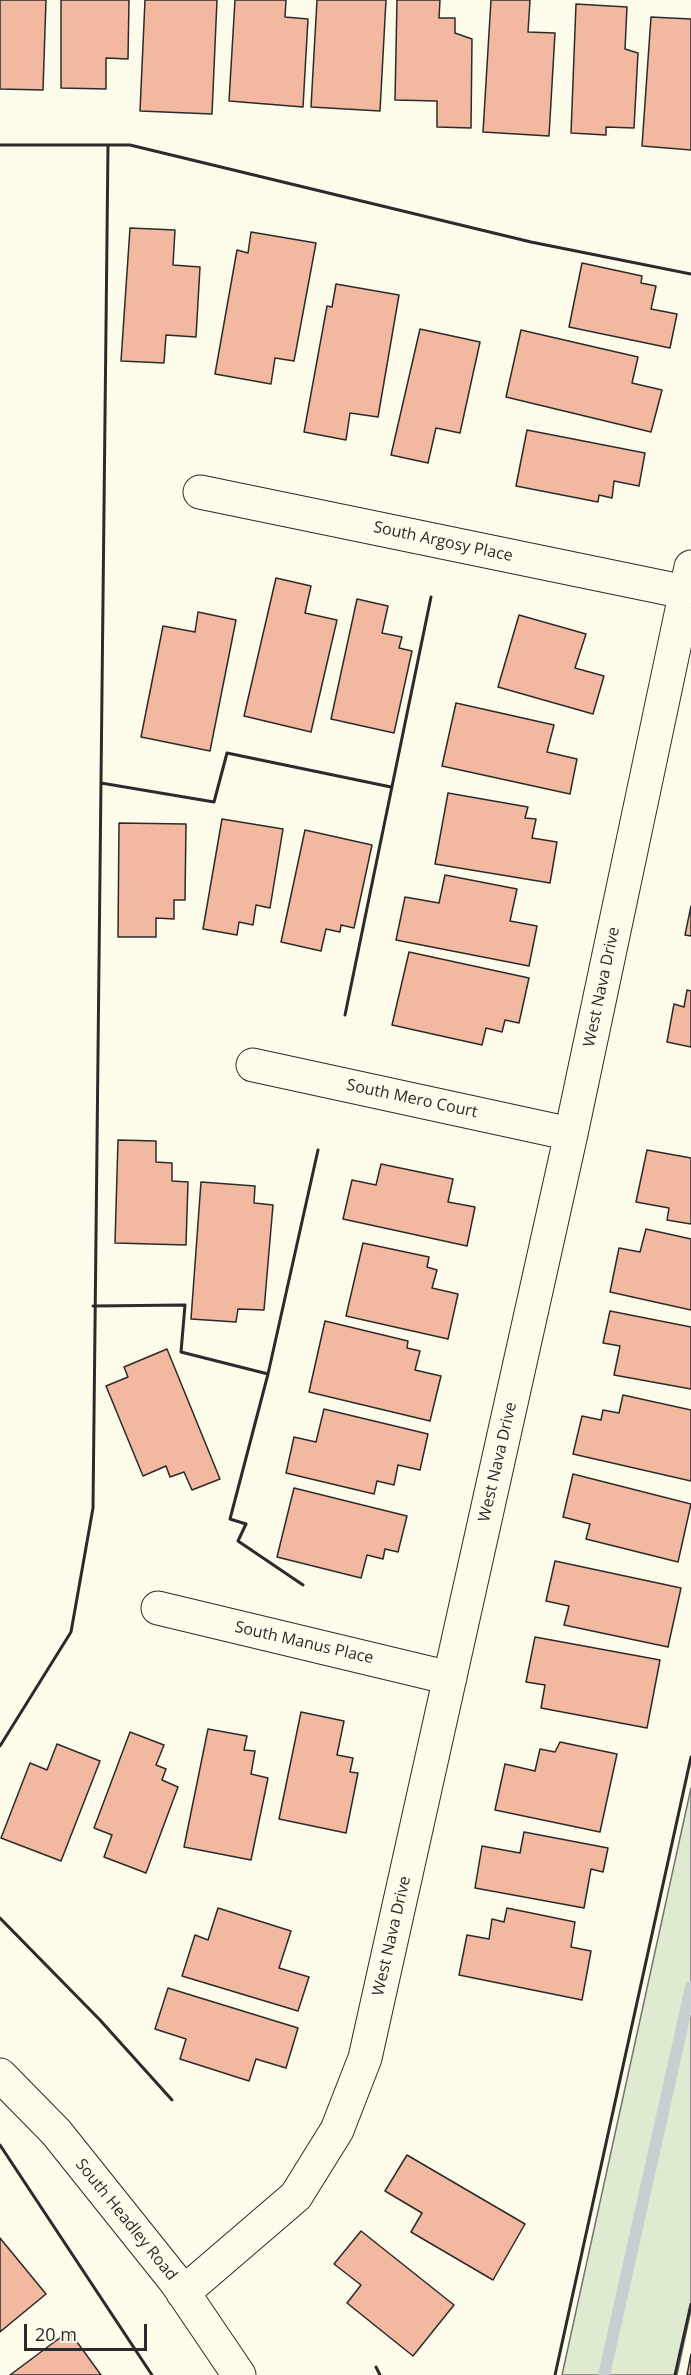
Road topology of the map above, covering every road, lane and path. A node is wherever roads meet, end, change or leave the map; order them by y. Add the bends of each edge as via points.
1 (200, 492) dead end
2 (688, 580) edge
3 (253, 1065) dead end
4 (571, 1134) junction
5 (158, 1608) dead end
6 (450, 1678) junction
7 (0, 2076) edge
8 (183, 2293) junction
9 (239, 2375) edge

1 - 2 street, South Argosy Place
2 - 4 street, West Nava Drive
3 - 4 street, South Mero Court
4 - 6 street, West Nava Drive
5 - 6 street, South Manus Place
6 - 8 street, West Nava Drive via 365,2058 338,2130 296,2196
7 - 8 street, South Headley Road via 56,2132
8 - 9 street, South Headley Road

